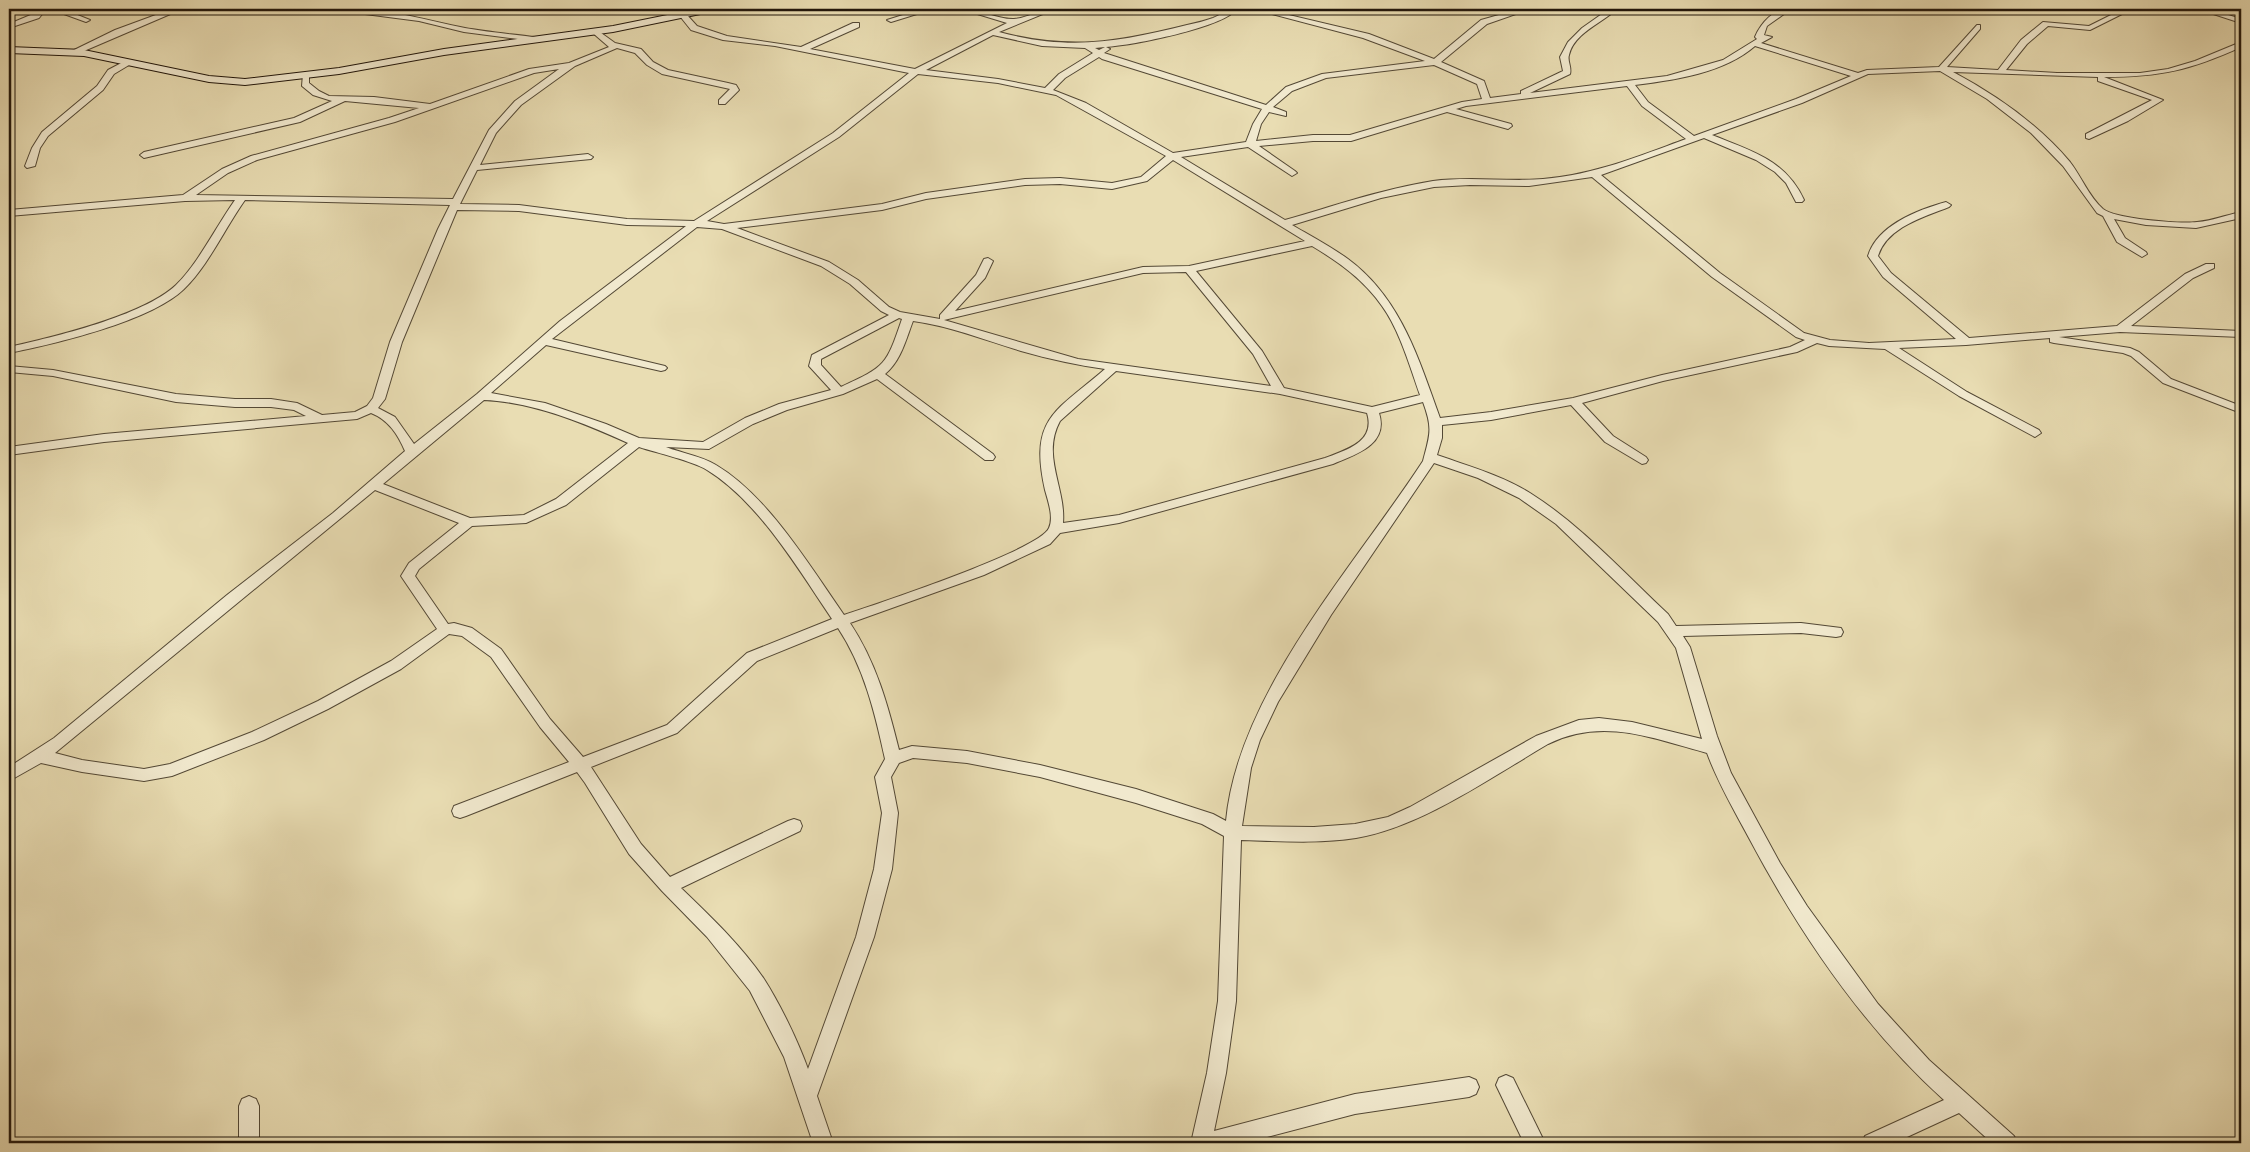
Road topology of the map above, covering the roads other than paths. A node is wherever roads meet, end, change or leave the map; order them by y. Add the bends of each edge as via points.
1 (178, 9) edge
2 (342, 9) edge
3 (710, 9) edge
4 (929, 9) edge
5 (964, 9) edge
6 (1052, 9) edge
7 (1234, 9) edge
8 (1256, 9) edge
9 (1527, 9) edge
10 (1612, 9) edge
11 (1787, 9) edge
12 (2128, 9) edge
13 (2202, 9) edge
14 (43, 10) edge
15 (684, 12) edge
16 (86, 20) dead end
17 (891, 20) dead end
18 (2241, 21) edge
19 (1014, 22) junction
20 (856, 25) dead end
21 (9, 26) edge
22 (1976, 27) dead end
23 (597, 32) junction
24 (993, 33) junction
25 (534, 39) junction
26 (1754, 42) junction
27 (1113, 44) junction
28 (2241, 44) edge
29 (613, 45) junction
30 (1088, 47) junction
31 (9, 50) edge
32 (801, 50) junction
33 (74, 52) junction
34 (1099, 53) junction
35 (130, 62) junction
36 (1436, 62) junction
37 (572, 64) junction
38 (1941, 69) junction
39 (2001, 71) junction
40 (916, 72) junction
41 (1856, 75) junction
42 (306, 76) junction
43 (2090, 76) junction
44 (1630, 84) junction
45 (1048, 90) junction
46 (342, 98) junction
47 (1510, 99) junction
48 (1487, 101) junction
49 (722, 102) dead end
50 (431, 106) junction
51 (1267, 108) junction
52 (1447, 110) junction
53 (1283, 114) dead end
54 (1508, 126) dead end
55 (1706, 136) junction
56 (2089, 136) dead end
57 (1693, 140) junction
58 (1250, 144) junction
59 (144, 155) dead end
60 (1172, 156) junction
61 (588, 157) dead end
62 (30, 166) dead end
63 (473, 168) junction
64 (1292, 173) dead end
65 (1595, 175) junction
66 (242, 197) junction
67 (185, 198) junction
68 (1799, 200) dead end
69 (455, 204) junction
70 (1946, 205) dead end
71 (9, 213) edge
72 (2107, 215) junction
73 (2241, 215) edge
74 (694, 224) junction
75 (1284, 224) junction
76 (724, 227) junction
77 (1315, 242) junction
78 (2142, 254) dead end
79 (988, 261) dead end
80 (2210, 266) dead end
81 (1188, 269) junction
82 (903, 315) junction
83 (947, 316) junction
84 (936, 320) junction
85 (2120, 329) junction
86 (2241, 334) edge
87 (2031, 337) junction
88 (1814, 340) junction
89 (544, 341) junction
90 (1966, 342) junction
91 (1887, 345) junction
92 (9, 350) edge
93 (661, 368) dead end
94 (1114, 368) junction
95 (9, 369) edge
96 (878, 374) junction
97 (1280, 391) junction
98 (839, 392) junction
99 (481, 396) junction
100 (1428, 397) junction
101 (1574, 401) junction
102 (371, 409) junction
103 (2241, 410) edge
104 (1372, 411) junction
105 (322, 419) junction
106 (1436, 422) junction
107 (2036, 433) dead end
108 (637, 442) junction
109 (9, 451) edge
110 (411, 452) junction
111 (989, 457) dead end
112 (1430, 457) junction
113 (1642, 460) dead end
114 (373, 485) junction
115 (469, 522) junction
116 (1056, 530) junction
117 (840, 621) junction
118 (444, 630) junction
119 (1674, 631) junction
120 (1836, 632) dead end
121 (1713, 748) junction
122 (40, 756) junction
123 (893, 758) junction
124 (580, 765) junction
125 (9, 775) edge
126 (460, 811) dead end
127 (794, 826) dead end
128 (1233, 833) junction
129 (668, 886) junction
130 (1506, 1085) dead end
131 (1469, 1087) dead end
132 (807, 1097) junction
133 (1959, 1103) junction
134 (249, 1106) dead end
135 (250, 1143) edge
136 (823, 1143) edge
137 (1201, 1143) edge
138 (1207, 1143) edge
139 (1535, 1143) edge
140 (1872, 1143) edge
141 (2007, 1143) edge

1 - 33 street
2 - 25 street
3 - 15 main road
4 - 17 street
5 - 19 street
6 - 19 street
7 - 27 street via 1206,22
8 - 36 street via 1366,36
9 - 36 street via 1484,22
10 - 47 street via 1568,48 1564,56 1567,72
11 - 26 street via 1764,25 1760,37 1768,37
12 - 39 street via 2090,28 2046,24 2024,42
13 - 18 street
14 - 16 street via 65,12
14 - 21 street
15 - 23 main road
15 - 32 street via 694,28 710,34
19 - 24 street
20 - 32 street
22 - 38 street
23 - 25 main road
23 - 29 street
24 - 30 street via 1030,43
24 - 40 street
25 - 42 main road
26 - 41 street
26 - 44 street via 1726,62 1704,70
27 - 30 street
27 - 34 street
28 - 43 street via 2198,63 2168,71
29 - 37 street via 609,51
29 - 49 street via 641,51 648,63 670,74 733,87 735,90
30 - 34 street
31 - 33 main road
32 - 40 street
33 - 35 main road
34 - 45 street via 1062,76
34 - 51 street
35 - 42 main road via 223,81
35 - 62 street via 111,72 100,88 46,134 36,148
36 - 48 street via 1481,83
36 - 51 street via 1325,76 1288,89
37 - 50 street via 532,71
37 - 63 street via 504,118 492,132
38 - 39 street
38 - 41 street
38 - 72 street via 2006,107 2061,158 2087,195
39 - 43 street
40 - 45 street
40 - 74 street via 836,135
41 - 55 street via 1799,101
42 - 46 street via 305,84 316,93 328,98
43 - 56 street via 2159,100
44 - 47 street
44 - 57 street via 1645,104
45 - 60 street via 1083,105
46 - 50 street
46 - 59 street via 297,120
47 - 48 street
48 - 52 street
50 - 67 street via 254,158 225,171
51 - 53 street
51 - 58 street
52 - 54 street
52 - 58 street via 1351,138
55 - 57 street
55 - 68 street via 1778,170 1793,185
57 - 65 street
58 - 60 street
58 - 64 street
60 - 75 street
60 - 76 street via 1144,179 1112,186 1060,181 1025,182 926,196 882,207
61 - 63 street
63 - 69 street
65 - 75 street via 1528,183 1467,181 1434,184
65 - 88 street via 1716,275 1800,335
66 - 67 street
66 - 69 street
66 - 92 street via 192,274 178,289 155,303 99,325
67 - 71 street
69 - 74 street via 519,208 627,222
69 - 102 street via 396,342 379,399
70 - 90 street via 1908,221 1884,236 1873,246 1872,256 1887,275
72 - 73 street via 2197,225
72 - 78 street via 2121,240
74 - 76 street
74 - 89 street
75 - 77 street
76 - 82 street via 825,264 854,282 885,309
77 - 81 street
77 - 100 street via 1362,276 1388,306
79 - 83 street via 981,276
80 - 85 street via 2189,276
81 - 83 street via 1143,270
81 - 97 street via 1258,354
82 - 84 street
82 - 96 street via 897,350 887,367
82 - 98 street via 816,357 815,366
83 - 84 street
84 - 94 street via 1028,349
85 - 86 street
85 - 87 street
87 - 90 street
87 - 103 street via 2126,350 2166,381
88 - 91 street
88 - 101 street via 1784,352
89 - 93 street
89 - 99 street
90 - 91 street
91 - 107 street via 1963,394
94 - 97 street
94 - 116 street via 1050,427 1046,463 1057,512
95 - 105 street via 53,373 176,398 297,407
96 - 98 street
96 - 111 street
97 - 104 street
98 - 108 street via 774,410 705,446
99 - 108 street via 542,406
99 - 110 street
100 - 104 street
100 - 106 street
101 - 106 street
101 - 113 street via 1610,439
102 - 105 street via 357,415
102 - 110 street via 383,412 392,421 403,433
104 - 116 street via 1376,423 1372,438 1352,452 1329,461 1119,519
105 - 109 street via 104,438
106 - 112 street via 1436,438
108 - 115 street via 561,502 526,519
108 - 117 street via 711,467 743,494 781,534
110 - 114 street
112 - 119 street via 1482,475 1524,495 1561,521
112 - 128 street via 1324,612 1270,701 1254,733 1243,769
114 - 115 street
114 - 122 street
115 - 118 street via 414,566 408,576
116 - 117 street via 1045,541 979,572 902,602
117 - 123 street via 859,648 871,678
117 - 124 street via 752,657 672,729
118 - 122 street via 396,665 323,705 258,736 172,770 144,775
118 - 124 street via 454,628 467,632 496,653
119 - 120 street via 1801,628
119 - 121 street via 1683,647
121 - 128 street via 1608,724 1586,725 1549,737 1416,812 1390,823 1354,831 1314,834
121 - 133 street via 1728,783 1801,912 1871,1010
122 - 125 street
123 - 128 street via 912,752 967,757 1040,771 1136,796 1207,819
123 - 132 street via 883,777 890,813 884,869 865,937
124 - 126 street
124 - 129 street via 635,849
127 - 129 street
128 - 137 street via 1230,954 1224,1025
129 - 132 street via 714,931 757,985 794,1054
130 - 139 street
131 - 138 street via 1356,1104
132 - 136 street
133 - 140 street
133 - 141 street
134 - 135 street

